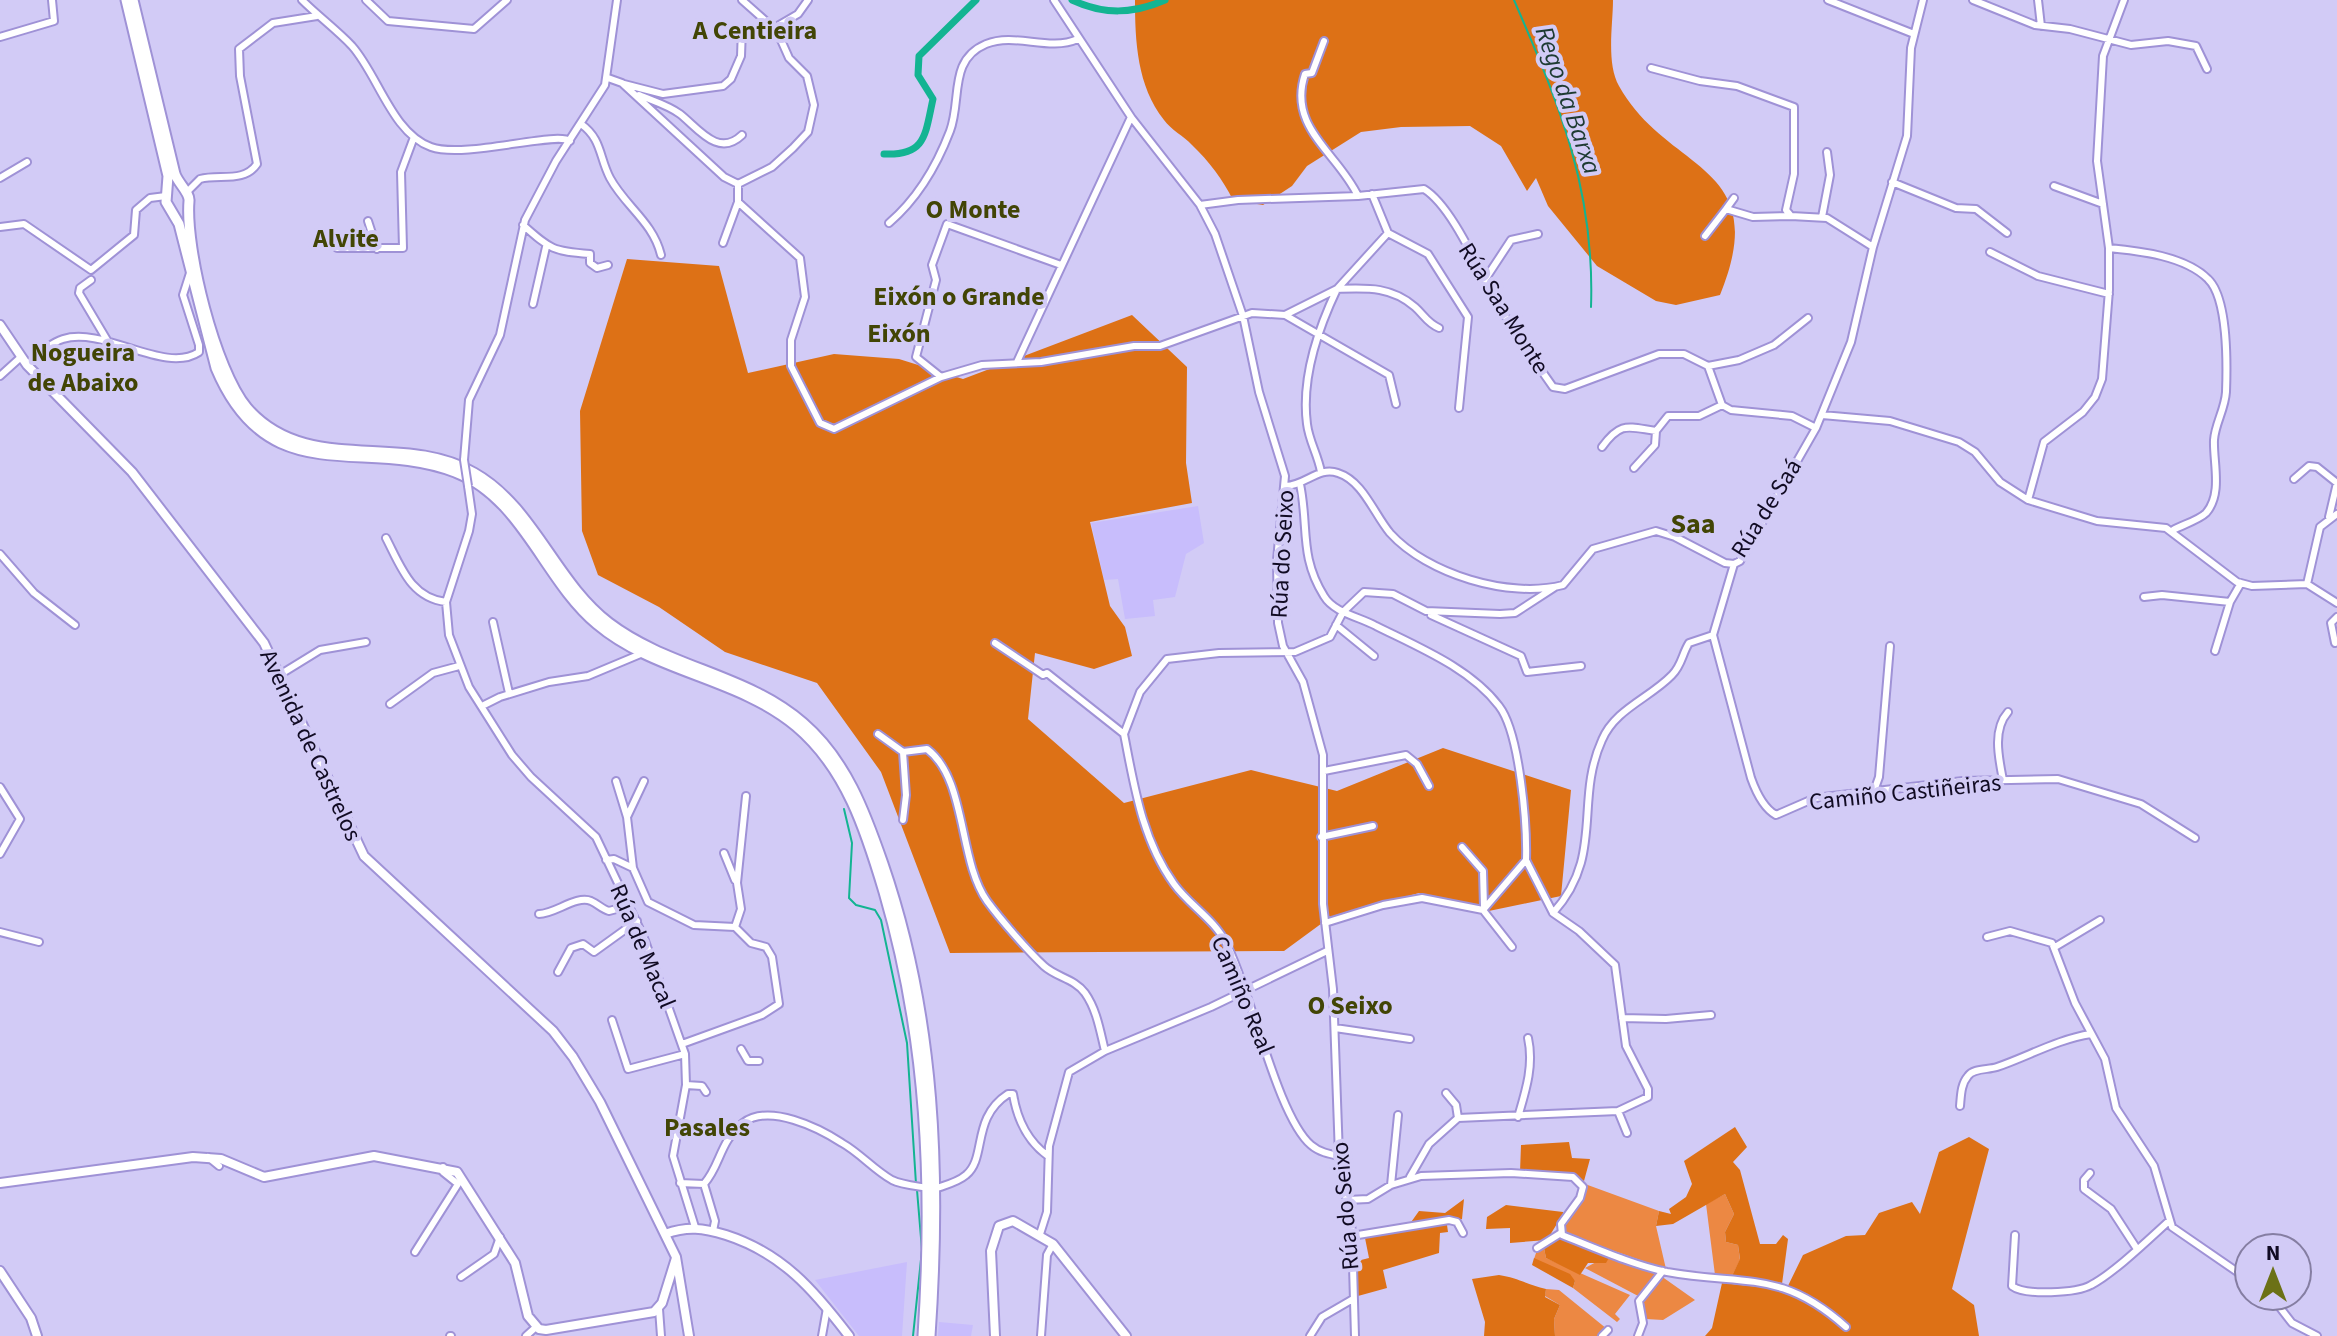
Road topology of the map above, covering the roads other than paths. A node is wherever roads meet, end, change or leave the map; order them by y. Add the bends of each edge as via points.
1 (52, 0) edge
2 (126, 0) edge
3 (133, 0) edge
4 (302, 0) edge
5 (366, 0) edge
6 (507, 0) edge
7 (617, 0) edge
8 (742, 0) edge
9 (808, 0) edge
10 (1054, 0) edge
11 (1828, 0) edge
12 (1923, 0) edge
13 (1973, 0) edge
14 (2038, 0) edge
15 (2124, 0) edge
16 (317, 16) junction
17 (2041, 26) junction
18 (742, 28) dead end
19 (774, 28) junction
20 (1914, 34) junction
21 (0, 37) edge
22 (1078, 39) junction
23 (2107, 39) junction
24 (1324, 41) dead end
25 (1651, 68) dead end
26 (2207, 69) dead end
27 (608, 78) junction
28 (622, 83) junction
29 (632, 93) junction
30 (1131, 117) junction
31 (581, 124) junction
32 (742, 135) dead end
33 (414, 137) junction
34 (570, 141) junction
35 (1827, 152) dead end
36 (27, 162) dead end
37 (0, 178) edge
38 (1892, 182) junction
39 (738, 184) junction
40 (2054, 186) dead end
41 (184, 190) junction
42 (168, 194) junction
43 (1372, 194) junction
44 (1358, 196) junction
45 (1734, 198) dead end
46 (738, 202) junction
47 (2103, 204) junction
48 (1200, 205) junction
49 (186, 208) junction
50 (1726, 209) junction
51 (173, 211) junction
52 (1791, 216) junction
53 (1822, 217) junction
54 (368, 221) dead end
55 (889, 223) dead end
56 (523, 225) junction
57 (0, 227) edge
58 (1388, 233) junction
59 (2007, 233) dead end
60 (1538, 234) dead end
61 (1705, 236) dead end
62 (723, 243) dead end
63 (546, 247) junction
64 (1873, 247) junction
65 (337, 248) dead end
66 (2109, 248) junction
67 (377, 249) junction
68 (1990, 252) dead end
69 (661, 255) dead end
70 (608, 265) dead end
71 (1061, 265) junction
72 (191, 272) junction
73 (1486, 278) junction
74 (91, 280) dead end
75 (1337, 289) junction
76 (2109, 294) junction
77 (533, 304) dead end
78 (1285, 315) junction
79 (1243, 316) junction
80 (1808, 318) dead end
81 (0, 325) edge
82 (1439, 328) dead end
83 (1318, 334) junction
84 (107, 340) junction
85 (24, 361) junction
86 (1017, 362) junction
87 (1708, 366) junction
88 (0, 376) edge
89 (941, 377) junction
90 (1396, 404) dead end
91 (1722, 405) junction
92 (1459, 408) dead end
93 (1822, 415) junction
94 (1816, 428) junction
95 (1656, 431) junction
96 (1602, 447) dead end
97 (1634, 468) dead end
98 (1321, 472) junction
99 (2294, 479) dead end
100 (1300, 484) junction
101 (1286, 486) junction
102 (2028, 500) junction
103 (2337, 514) edge
104 (2329, 517) junction
105 (2173, 530) junction
106 (386, 538) dead end
107 (0, 554) edge
108 (1734, 564) junction
109 (2241, 583) junction
110 (2307, 584) junction
111 (1555, 587) junction
112 (2144, 597) dead end
113 (446, 602) junction
114 (2230, 602) junction
115 (2337, 603) edge
116 (1426, 611) junction
117 (1343, 612) junction
118 (2337, 617) edge
119 (493, 622) dead end
120 (75, 625) dead end
121 (1336, 625) junction
122 (1713, 635) junction
123 (366, 642) dead end
124 (995, 643) dead end
125 (2335, 643) dead end
126 (1890, 646) dead end
127 (2215, 651) dead end
128 (1286, 652) junction
129 (643, 653) junction
130 (1374, 656) dead end
131 (459, 666) junction
132 (1581, 666) dead end
133 (281, 674) junction
134 (509, 693) junction
135 (390, 704) dead end
136 (482, 706) junction
137 (2008, 712) dead end
138 (878, 734) dead end
139 (1124, 734) junction
140 (903, 752) junction
141 (1324, 771) junction
142 (2003, 780) junction
143 (616, 781) dead end
144 (644, 781) dead end
145 (1429, 786) dead end
146 (0, 787) edge
147 (1874, 791) junction
148 (746, 796) dead end
149 (627, 817) junction
150 (903, 820) dead end
151 (1373, 826) dead end
152 (1321, 837) junction
153 (2195, 838) dead end
154 (1462, 847) dead end
155 (724, 853) dead end
156 (0, 854) edge
157 (606, 860) junction
158 (1526, 860) junction
159 (633, 868) junction
160 (737, 883) junction
161 (628, 906) junction
162 (1483, 910) junction
163 (1553, 913) junction
164 (539, 914) dead end
165 (2100, 920) dead end
166 (637, 921) junction
167 (1325, 923) junction
168 (735, 927) junction
169 (0, 932) edge
170 (1987, 937) dead end
171 (39, 942) dead end
172 (1512, 947) dead end
173 (2055, 947) junction
174 (1327, 951) junction
175 (558, 972) dead end
176 (1245, 990) junction
177 (1711, 1015) dead end
178 (1622, 1018) junction
179 (612, 1020) dead end
180 (1335, 1028) junction
181 (2091, 1034) junction
182 (1528, 1038) dead end
183 (1410, 1039) dead end
184 (682, 1044) junction
185 (741, 1049) dead end
186 (1105, 1051) junction
187 (685, 1054) junction
188 (759, 1061) dead end
189 (686, 1085) junction
190 (706, 1092) dead end
191 (1446, 1093) dead end
192 (1649, 1094) junction
193 (1658, 1099) dead end
194 (1960, 1106) dead end
195 (1618, 1111) junction
196 (1398, 1115) dead end
197 (1518, 1117) junction
198 (1458, 1118) junction
199 (1627, 1133) dead end
200 (1048, 1156) junction
201 (1339, 1156) junction
202 (208, 1157) junction
203 (219, 1166) dead end
204 (443, 1167) junction
205 (2090, 1173) dead end
206 (1410, 1177) junction
207 (0, 1183) edge
208 (680, 1183) junction
209 (704, 1184) junction
210 (1391, 1185) junction
211 (929, 1188) junction
212 (1347, 1200) junction
213 (2169, 1221) junction
214 (695, 1227) junction
215 (713, 1231) junction
216 (1463, 1233) dead end
217 (1561, 1233) junction
218 (665, 1234) junction
219 (1040, 1234) junction
220 (2015, 1235) dead end
221 (1352, 1236) junction
222 (500, 1237) junction
223 (1053, 1244) junction
224 (1537, 1248) dead end
225 (2137, 1249) junction
226 (415, 1252) dead end
227 (676, 1257) junction
228 (2233, 1268) edge
229 (0, 1271) edge
230 (1663, 1271) junction
231 (461, 1277) dead end
232 (4, 1284) edge
233 (1353, 1299) junction
234 (827, 1308) junction
235 (659, 1309) junction
236 (2283, 1312) edge
237 (536, 1327) junction
238 (1846, 1327) dead end
239 (1608, 1330) dead end
240 (37, 1336) edge
241 (526, 1336) edge
242 (661, 1336) edge
243 (689, 1336) edge
244 (822, 1336) edge
245 (849, 1336) edge
246 (923, 1336) edge
247 (930, 1336) edge
248 (995, 1336) edge
249 (1041, 1336) edge
250 (1126, 1336) edge
251 (1310, 1336) edge
252 (1355, 1336) edge
253 (1602, 1336) edge
254 (1638, 1336) edge
255 (2317, 1336) edge

1 - 21 street via 54,21
2 - 42 main road
3 - 41 main road
4 - 16 street
5 - 6 street via 388,21 474,29
7 - 27 street
8 - 19 street
9 - 19 street via 798,14
10 - 22 street, Rúa do Seixo
11 - 20 street
12 - 20 street, Rúa de Saá
13 - 17 street
14 - 17 street
15 - 23 street
16 - 33 street via 352,47
16 - 41 street via 273,23 239,49 257,164 251,172 200,179
17 - 23 street
18 - 28 street via 741,56 723,86 663,94
19 - 39 street via 789,58 807,76 813,99 810,126 772,167
20 - 38 street, Rúa de Saá via 1907,136
22 - 30 street, Rúa do Seixo
22 - 55 street via 1063,45 1004,41 970,54 956,81 950,130 918,194
23 - 26 street via 2131,45 2168,41 2196,46
23 - 47 street via 2097,161
24 - 44 street via 1319,63 1305,74 1300,99 1310,132
25 - 52 street via 1737,86 1794,107 1794,174 1786,210
27 - 28 street
27 - 31 street, Rúa de Macal
28 - 29 street
29 - 32 street via 679,113 711,141 729,143
29 - 39 street
30 - 48 street, Rúa do Seixo
30 - 71 street
31 - 34 street, Rúa de Macal
31 - 69 street via 597,139 608,174 651,230
33 - 34 street via 444,150 512,147 555,137
33 - 67 street via 401,172 403,248
34 - 56 street, Rúa de Macal
35 - 53 street via 1830,175
36 - 37 street
38 - 59 street via 1956,208 1976,209
38 - 64 street, Rúa de Saá
39 - 46 street
40 - 47 street
41 - 42 main road
41 - 49 main road via 189,198
42 - 51 main road via 167,205
42 - 57 street via 150,198 136,210 134,235 91,270 24,224
43 - 44 street, Rúa Saa Monte
43 - 58 street
43 - 73 street, Rúa Saa Monte via 1429,191
44 - 48 street, Rúa Saa Monte
45 - 50 street
46 - 62 street
46 - 89 street via 802,265 805,297 791,340 791,366 820,423 834,429
47 - 66 street
48 - 79 street, Rúa do Seixo
49 - 51 main road
49 - 211 main road via 223,366 256,417 281,435 311,446 422,454 477,474 514,506 568,581 603,618 654,650 769,698 810,729 840,765 871,829 909,954 931,1086
50 - 52 street via 1753,217
50 - 61 street
51 - 72 main road
52 - 53 street
53 - 64 street
54 - 67 street
56 - 63 street
56 - 113 street, Rúa de Macal, bridge via 500,335 469,400 464,460 469,531
58 - 75 street
58 - 92 street via 1428,254 1468,317
60 - 73 street via 1511,240
63 - 70 street via 590,254 590,263 597,268
63 - 77 street
64 - 93 street, Rúa de Saá via 1851,342
65 - 67 street
66 - 76 street
66 - 105 street via 2192,268 2212,282 2222,311 2226,395 2214,440 2217,475 2212,499 2206,513
68 - 76 street via 2038,276
71 - 86 street
71 - 89 street via 947,224 932,265 936,280 916,357
72 - 84 street via 183,295 199,352 165,356
72 - 129 main road via 224,388 263,430 309,453 420,462 474,480 509,512 580,607
73 - 87 street, Rúa Saa Monte via 1502,312 1558,390 1666,353 1684,354
74 - 84 street via 79,293
75 - 78 street
75 - 82 street via 1385,288
75 - 83 street
76 - 102 street via 2102,379 2095,397 2044,442
78 - 79 street via 1263,311
78 - 83 street
79 - 86 street via 1160,346
79 - 101 street, Rúa do Seixo
80 - 87 street via 1774,345
81 - 85 street, Avenida de Castrelos
83 - 90 street via 1389,375
83 - 98 street via 1306,398 1311,445
84 - 85 street via 60,339
85 - 88 street
85 - 133 street, Avenida de Castrelos via 132,472 257,633
86 - 89 street
87 - 91 street
91 - 94 street via 1741,413 1792,416
91 - 95 street via 1699,416 1668,416
93 - 94 street, Rúa de Saá
93 - 102 street via 1903,424 1966,445 2000,482
94 - 108 street, Rúa de Saá
95 - 96 street via 1628,426
95 - 97 street via 1655,445
98 - 100 street
98 - 111 street via 1350,478 1391,533 1424,559 1496,586
99 - 104 street via 2309,466 2337,483
100 - 101 street
100 - 117 street via 1306,560 1325,599
101 - 128 street, Rúa do Seixo via 1276,586 1279,635
102 - 105 street via 2097,521
103 - 104 street
104 - 110 street via 2320,527
105 - 109 street
106 - 113 street via 416,589 426,599
107 - 120 street via 34,593
108 - 111 street, Rúa de Saá via 1656,531 1599,546 1568,582
108 - 122 street
109 - 110 street
109 - 114 street
110 - 115 street
111 - 116 street, Rúa de Saá via 1515,613
112 - 114 street
113 - 131 street, Rúa de Macal
114 - 127 street
116 - 117 street via 1393,594 1374,591 1364,592
116 - 132 street via 1521,656 1527,672
117 - 121 street
117 - 158 street via 1436,656 1502,709 1526,801
118 - 125 street via 2331,623
119 - 134 street
121 - 128 street via 1330,637
121 - 130 street
122 - 147 street, Camiño Castiñeiras via 1751,778 1770,811 1776,815 1815,798
122 - 163 street via 1689,643 1669,678 1608,728 1596,755 1583,864
123 - 133 street via 320,650
124 - 139 street via 1067,686
126 - 147 street
128 - 139 street via 1167,659 1140,692
128 - 141 street, Rúa do Seixo via 1303,682
129 - 134 street via 588,676
129 - 211 main road via 776,712 816,746 848,794 878,873 910,996 924,1088
131 - 135 street via 433,673
131 - 136 street, Rúa de Macal
133 - 218 street, Avenida de Castrelos via 364,856 567,1047 624,1146
134 - 136 street
136 - 157 street, Rúa de Macal via 518,763 589,829
137 - 142 street via 1998,740
138 - 140 street
139 - 176 street, Camiño Real via 1154,850 1174,885 1226,942
140 - 150 street
140 - 186 street via 927,749 938,757 952,782 957,816 986,900 1046,968 1083,990
141 - 145 street via 1406,755
141 - 152 street, Rúa do Seixo
142 - 147 street, Camiño Castiñeiras
142 - 153 street, Camiño Castiñeiras via 2058,779 2141,804
143 - 149 street
144 - 149 street
146 - 156 street via 20,819
148 - 160 street
149 - 159 street
151 - 152 street
152 - 167 street, Rúa do Seixo
154 - 162 street via 1483,871
155 - 160 street
157 - 159 street
157 - 161 street, Rúa de Macal
158 - 162 street
158 - 163 street
159 - 168 street via 653,905 694,925
160 - 168 street via 741,909
161 - 164 street via 606,911 581,900 555,913
161 - 166 street, Rúa de Macal
162 - 167 street via 1422,898
162 - 172 street
163 - 178 street via 1615,965
165 - 173 street
166 - 175 street via 594,952 583,944 571,948
166 - 184 street, Rúa de Macal
167 - 174 street, Rúa do Seixo
168 - 184 street via 772,957 779,1004
169 - 171 street
170 - 173 street via 2010,931
173 - 181 street
174 - 176 street
174 - 180 street, Rúa do Seixo
176 - 186 street
176 - 201 street, Camiño Real via 1301,1132 1313,1147
177 - 178 street
178 - 192 street via 1626,1046
179 - 187 street via 628,1069
180 - 183 street
180 - 201 street, Rúa do Seixo
181 - 194 street via 1974,1071 1961,1089
181 - 213 street via 2105,1059 2116,1108 2154,1166
182 - 197 street via 1529,1078
184 - 187 street, Rúa de Macal
185 - 188 street via 748,1061
186 - 200 street via 1069,1072
187 - 189 street, Rúa de Macal
189 - 190 street via 702,1086
189 - 208 street, Rúa de Macal via 673,1156
191 - 198 street
192 - 193 street
192 - 195 street
195 - 197 street
195 - 199 street
196 - 210 street
197 - 198 street
198 - 206 street via 1429,1144
200 - 211 street via 1032,1143 1013,1094 1008,1094 984,1120 972,1168 960,1179
200 - 219 street via 1047,1212
201 - 212 street, Rúa do Seixo
202 - 203 street
202 - 204 street via 264,1177 366,1156
202 - 207 street
204 - 222 street via 464,1179
204 - 226 street via 458,1184
205 - 225 street via 2084,1189 2111,1209
206 - 210 street
206 - 217 street via 1573,1177 1582,1184 1580,1198 1561,1224
208 - 209 street
208 - 214 street, Rúa de Macal
209 - 211 street via 728,1138 759,1116 817,1129 894,1181
209 - 215 street
210 - 212 street via 1368,1199
211 - 246 main road
211 - 247 main road
212 - 221 street, Rúa do Seixo
213 - 225 street
213 - 228 street
214 - 215 street
214 - 218 street
215 - 234 street via 771,1254
216 - 221 street via 1449,1220
217 - 224 street
217 - 230 street
218 - 227 street, Avenida de Castrelos
219 - 223 street
219 - 248 street via 1013,1221 1003,1223 993,1235
220 - 225 street via 2010,1280 2023,1292 2090,1286
221 - 233 street, Rúa do Seixo
222 - 231 street via 494,1254
222 - 237 street via 517,1267 528,1316
223 - 249 street via 1047,1255
223 - 250 street
227 - 235 street
227 - 243 street, Avenida de Castrelos
229 - 232 street
230 - 238 street via 1789,1287
230 - 254 street via 1639,1301 1643,1323
232 - 240 street via 31,1318
233 - 251 street via 1322,1317
233 - 252 street, Rúa do Seixo
234 - 244 street
234 - 245 street
235 - 237 street via 558,1329
235 - 242 street
236 - 255 street
237 - 241 street
239 - 253 street

